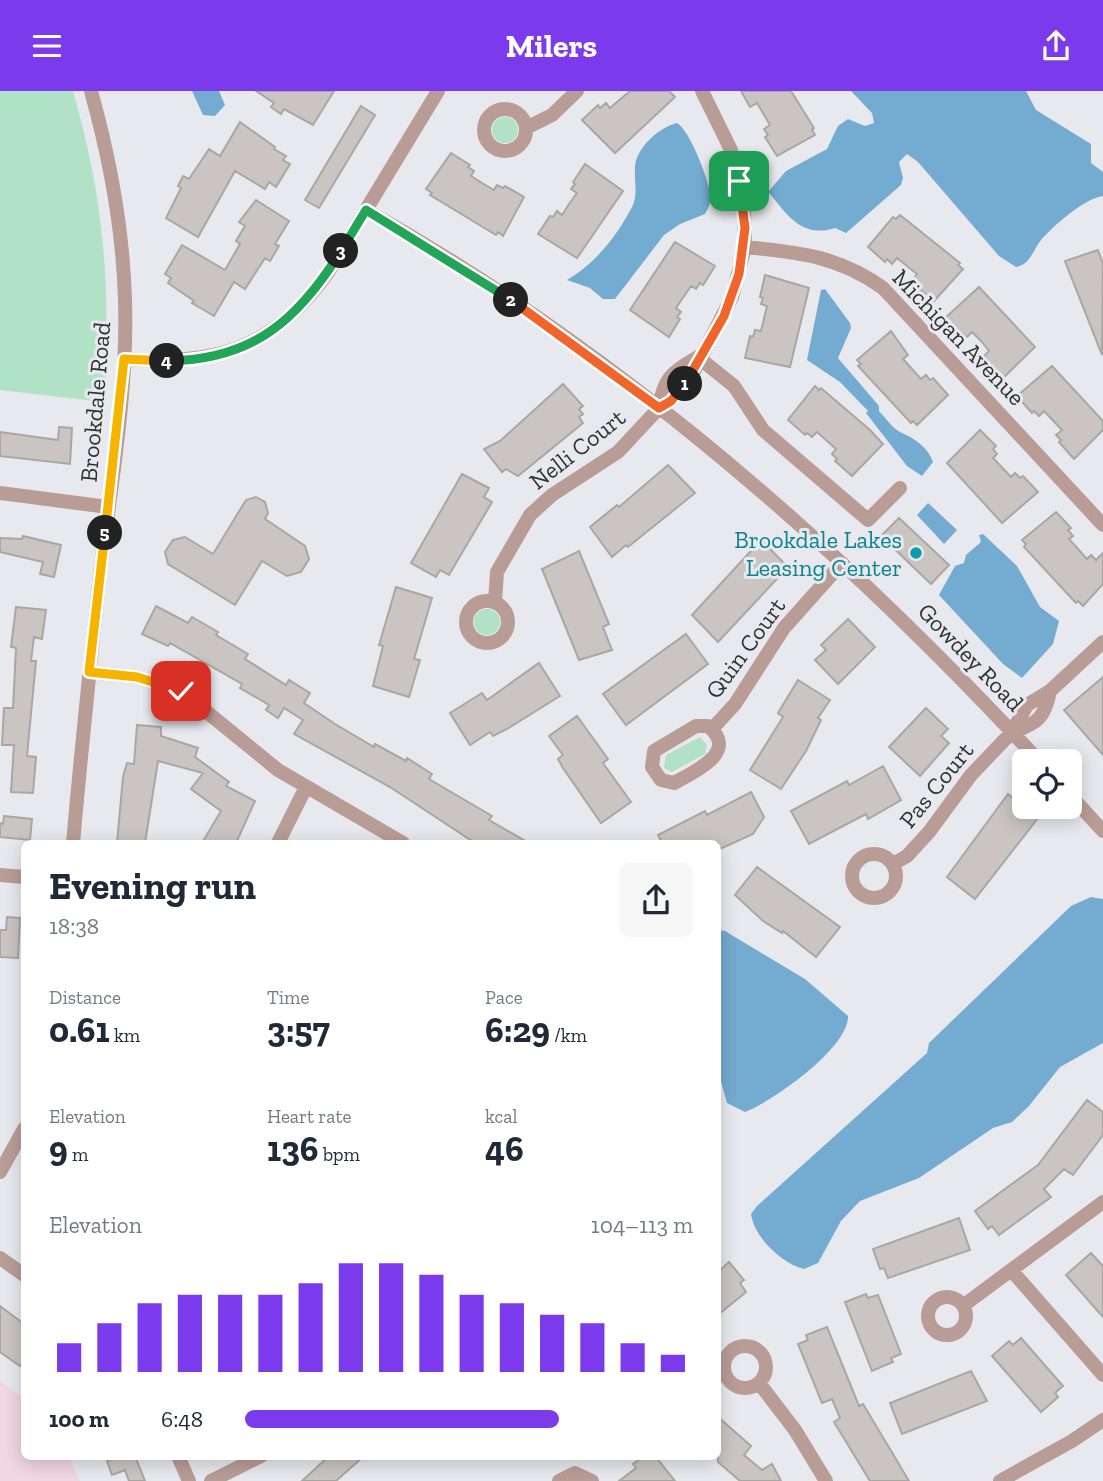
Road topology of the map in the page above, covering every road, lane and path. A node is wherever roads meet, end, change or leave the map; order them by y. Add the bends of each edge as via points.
1 (91, 91) edge
2 (438, 91) edge
3 (577, 91) edge
4 (702, 91) edge
5 (526, 128) dead end
6 (366, 210) junction
7 (745, 247) junction
8 (698, 357) junction
9 (124, 359) junction
10 (659, 408) junction
11 (900, 488) dead end
12 (0, 493) edge
13 (108, 507) junction
14 (1103, 525) edge
15 (842, 562) junction
16 (495, 602) dead end
17 (1101, 648) edge
18 (89, 672) junction
19 (712, 729) junction
20 (1012, 732) junction
21 (1028, 749) edge
22 (306, 787) junction
23 (1082, 808) edge
24 (1103, 831) edge
25 (73, 840) edge
26 (280, 840) edge
27 (398, 840) edge
28 (893, 864) dead end
29 (0, 875) edge
30 (21, 877) edge
31 (21, 1134) edge
32 (0, 1172) edge
33 (1103, 1202) edge
34 (0, 1258) edge
35 (1012, 1271) junction
36 (21, 1273) edge
37 (964, 1305) dead end
38 (1103, 1375) edge
39 (759, 1383) dead end
40 (1103, 1420) edge
41 (180, 1460) edge
42 (253, 1460) edge
43 (189, 1481) edge
44 (211, 1481) edge
45 (559, 1481) edge
46 (592, 1481) edge
47 (826, 1481) edge
48 (1000, 1481) edge

1 - 9 street, Brookdale Road via 118,212
2 - 6 street
3 - 5 street via 552,115
4 - 7 street, Nelli Court via 731,150 744,208
6 - 9 street via 307,301 266,335 208,358
6 - 10 street, Gowdey Road via 513,300
7 - 8 street, Nelli Court via 732,297
7 - 14 street, Michigan Avenue via 799,251 838,261 883,288
8 - 10 street, Nelli Court via 683,387
8 - 11 street via 734,386 763,430 868,520
9 - 13 street, Brookdale Road
10 - 15 street, Gowdey Road
10 - 16 street, Nelli Court via 618,452 530,515 497,572
12 - 13 street
13 - 18 street, Brookdale Road
15 - 19 street, Quin Court via 784,628
15 - 20 street, Gowdey Road
17 - 20 street via 1051,691 1035,725
18 - 22 street via 137,677 181,691 262,759
18 - 25 street, Brookdale Road
19 - 19 street, Quin Court via 696,726 659,747 652,762 656,775 674,783 708,764 719,743
20 - 21 street, Gowdey Road
20 - 28 street, Pas Court via 971,775 922,840
22 - 26 street
22 - 27 street
23 - 24 street
29 - 30 street
31 - 32 street
33 - 35 street
34 - 36 street
35 - 37 street
35 - 38 street
39 - 47 street
40 - 48 street
41 - 43 street
42 - 44 street
45 - 46 street via 575,1473

